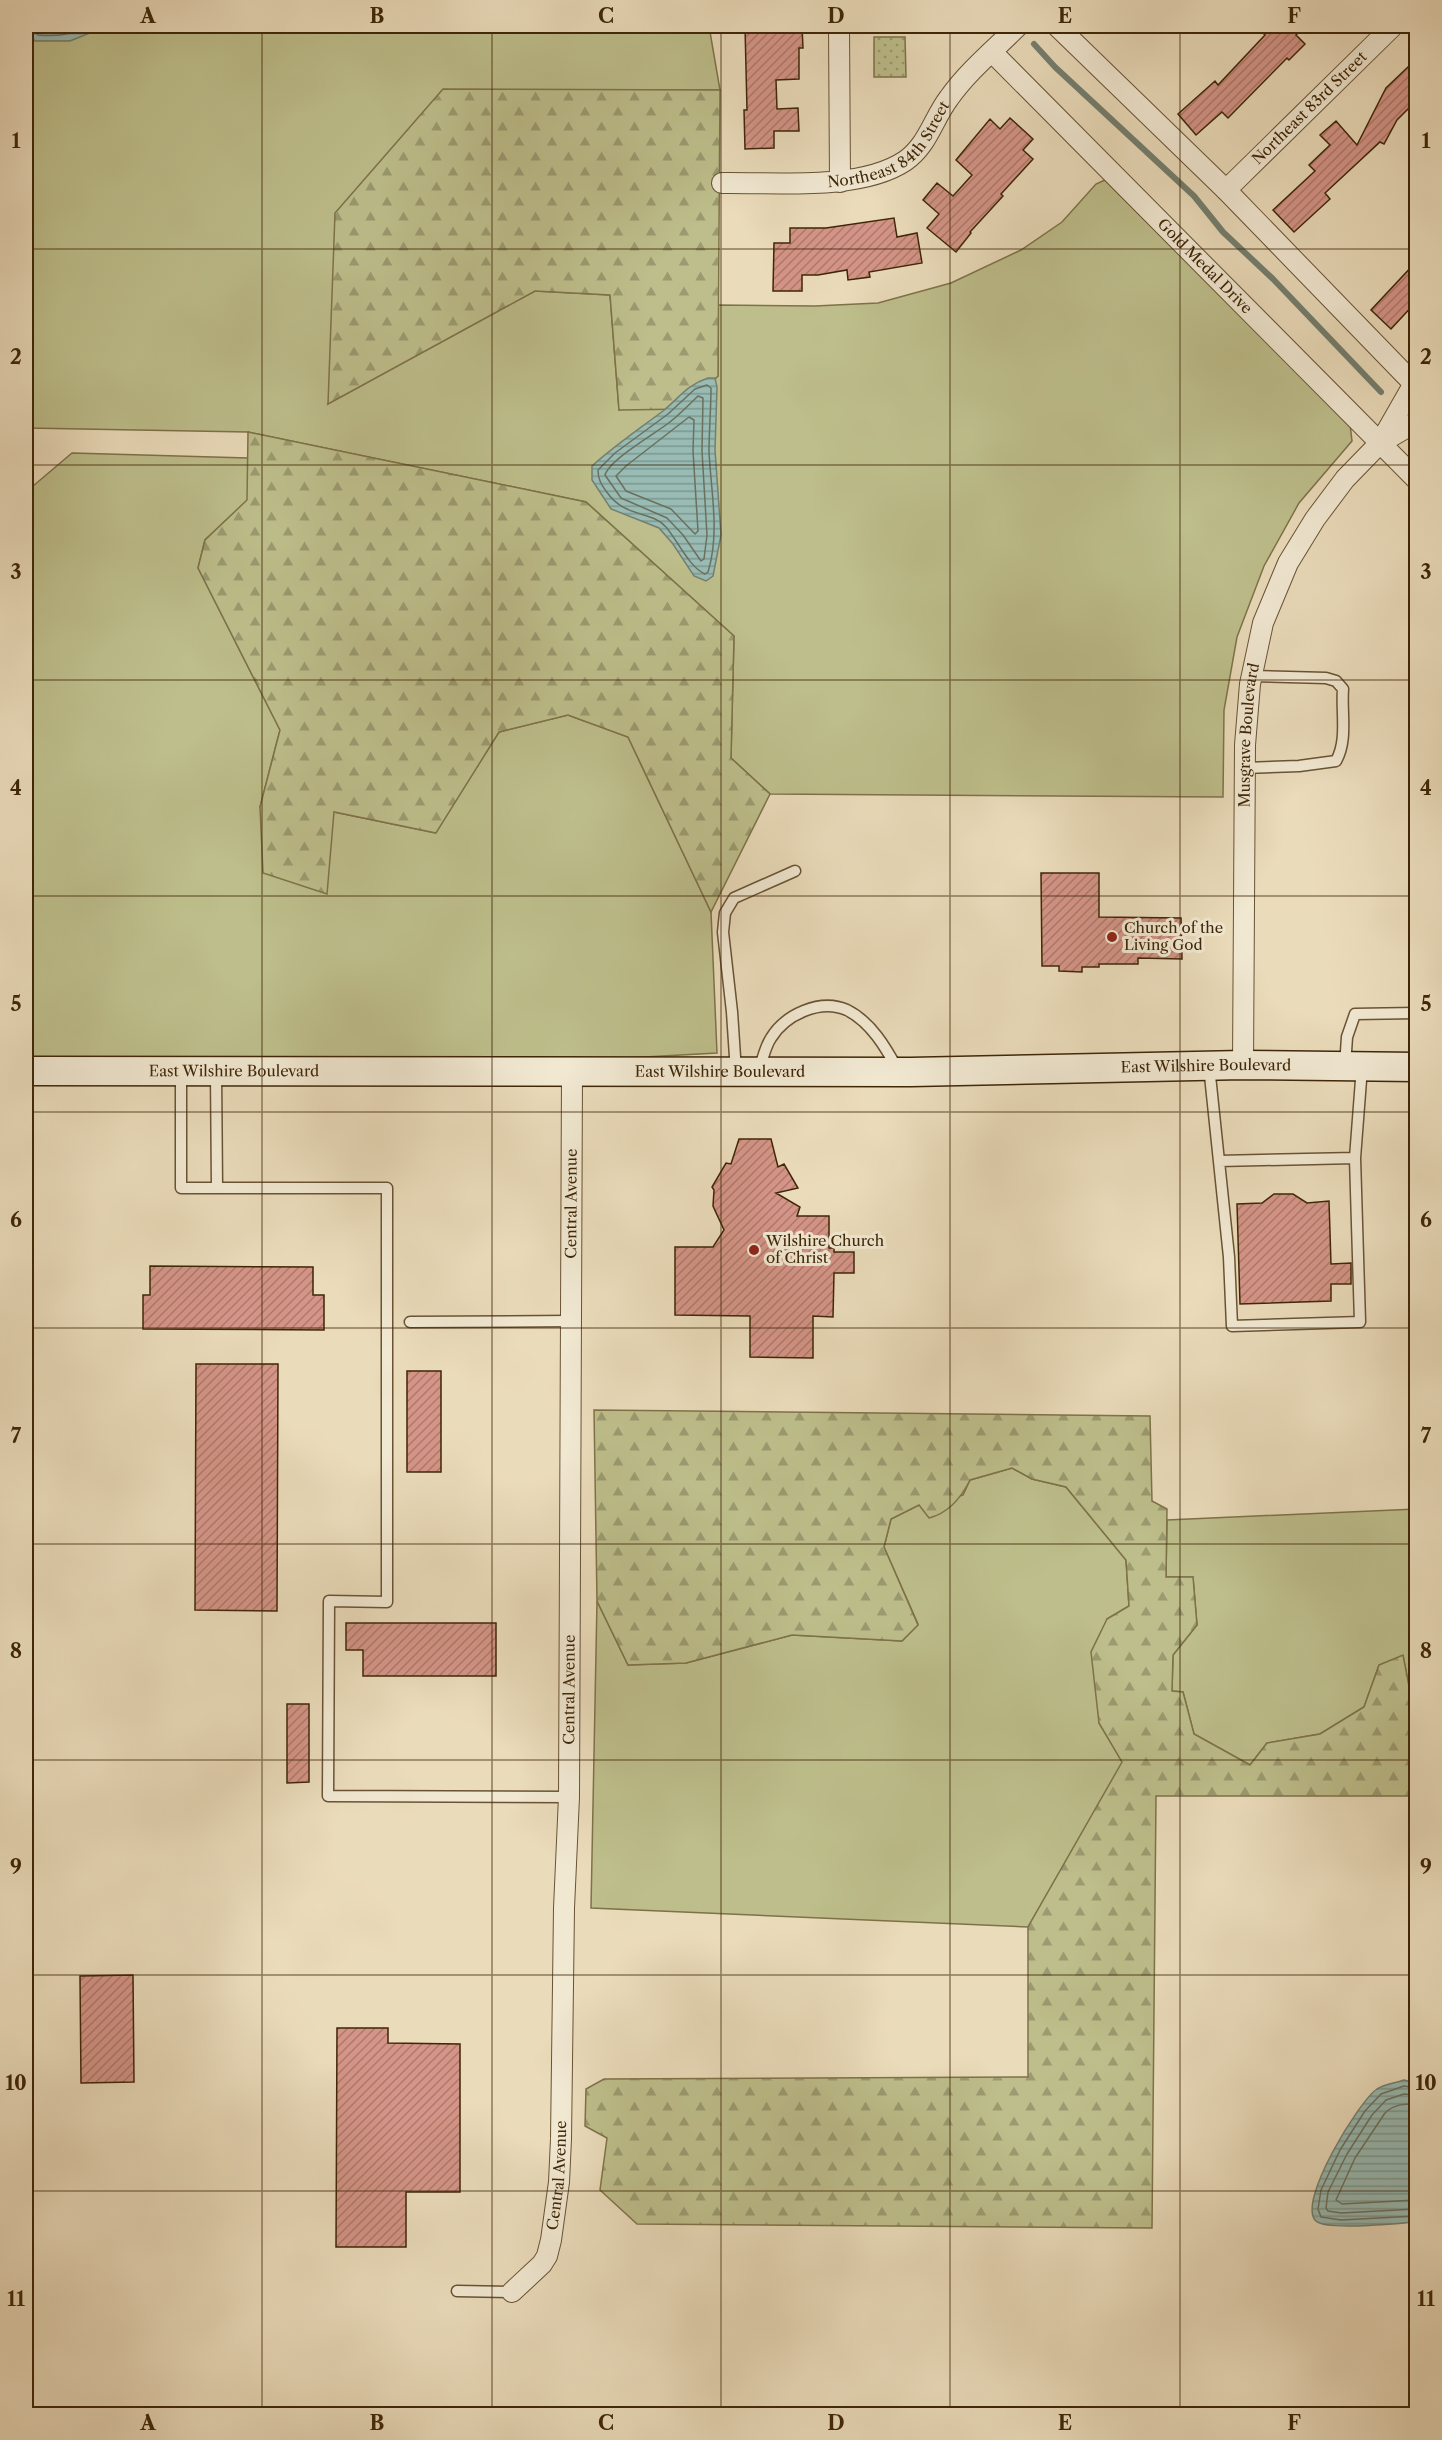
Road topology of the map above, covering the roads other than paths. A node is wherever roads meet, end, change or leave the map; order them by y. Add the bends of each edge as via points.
1 (839, 26) edge
2 (1018, 26) edge
3 (1057, 26) edge
4 (1393, 26) edge
5 (992, 52) junction
6 (840, 182) junction
7 (722, 183) dead end
8 (1226, 190) junction
9 (1416, 383) edge
10 (1416, 422) edge
11 (1380, 443) junction
12 (1416, 479) edge
13 (1252, 676) junction
14 (1245, 768) junction
15 (795, 871) dead end
16 (1416, 1013) edge
17 (1244, 1065) junction
18 (1209, 1066) junction
19 (1354, 1066) junction
20 (1416, 1067) edge
21 (26, 1071) edge
22 (181, 1072) junction
23 (216, 1072) junction
24 (747, 1072) junction
25 (899, 1072) junction
26 (572, 1073) junction
27 (1355, 1158) junction
28 (1219, 1161) junction
29 (217, 1188) junction
30 (571, 1321) junction
31 (410, 1322) dead end
32 (569, 1797) junction
33 (457, 2291) dead end
34 (512, 2292) joint

1 - 6 street
2 - 5 street, Northeast 84th Street
3 - 8 street
4 - 8 street, Northeast 83rd Street
5 - 6 street, Northeast 84th Street via 947,99 925,141 906,160 886,171
5 - 11 street, Gold Medal Drive
6 - 7 street, Northeast 84th Street
8 - 9 street
9 - 11 street, Musgrave Boulevard
10 - 11 street, Musgrave Boulevard
11 - 12 street, Gold Medal Drive
11 - 13 street, Musgrave Boulevard via 1345,479 1288,563 1263,623
13 - 14 street, Musgrave Boulevard
13 - 14 lane via 1335,681 1343,689 1343,733 1336,761
14 - 17 street, Musgrave Boulevard
15 - 24 lane via 734,898 725,913 723,932 732,1012
16 - 19 lane via 1355,1014 1347,1037
17 - 18 street, East Wilshire Boulevard
17 - 19 street, East Wilshire Boulevard
18 - 25 street, East Wilshire Boulevard
18 - 28 lane
19 - 20 street, East Wilshire Boulevard
19 - 27 lane
21 - 22 street, East Wilshire Boulevard
22 - 23 street, East Wilshire Boulevard
22 - 29 lane via 181,1188
23 - 26 street, East Wilshire Boulevard
23 - 29 lane
24 - 25 street, East Wilshire Boulevard
24 - 25 lane via 791,1017 809,1008 846,1010 863,1022 882,1042
24 - 26 street, East Wilshire Boulevard
26 - 30 street, Central Avenue
27 - 28 lane
27 - 28 lane via 1360,1322 1232,1326
29 - 32 lane via 387,1188 387,1602 328,1601 328,1796
30 - 31 lane
30 - 32 street, Central Avenue
32 - 34 street, Central Avenue via 558,2182 547,2256
33 - 34 lane

